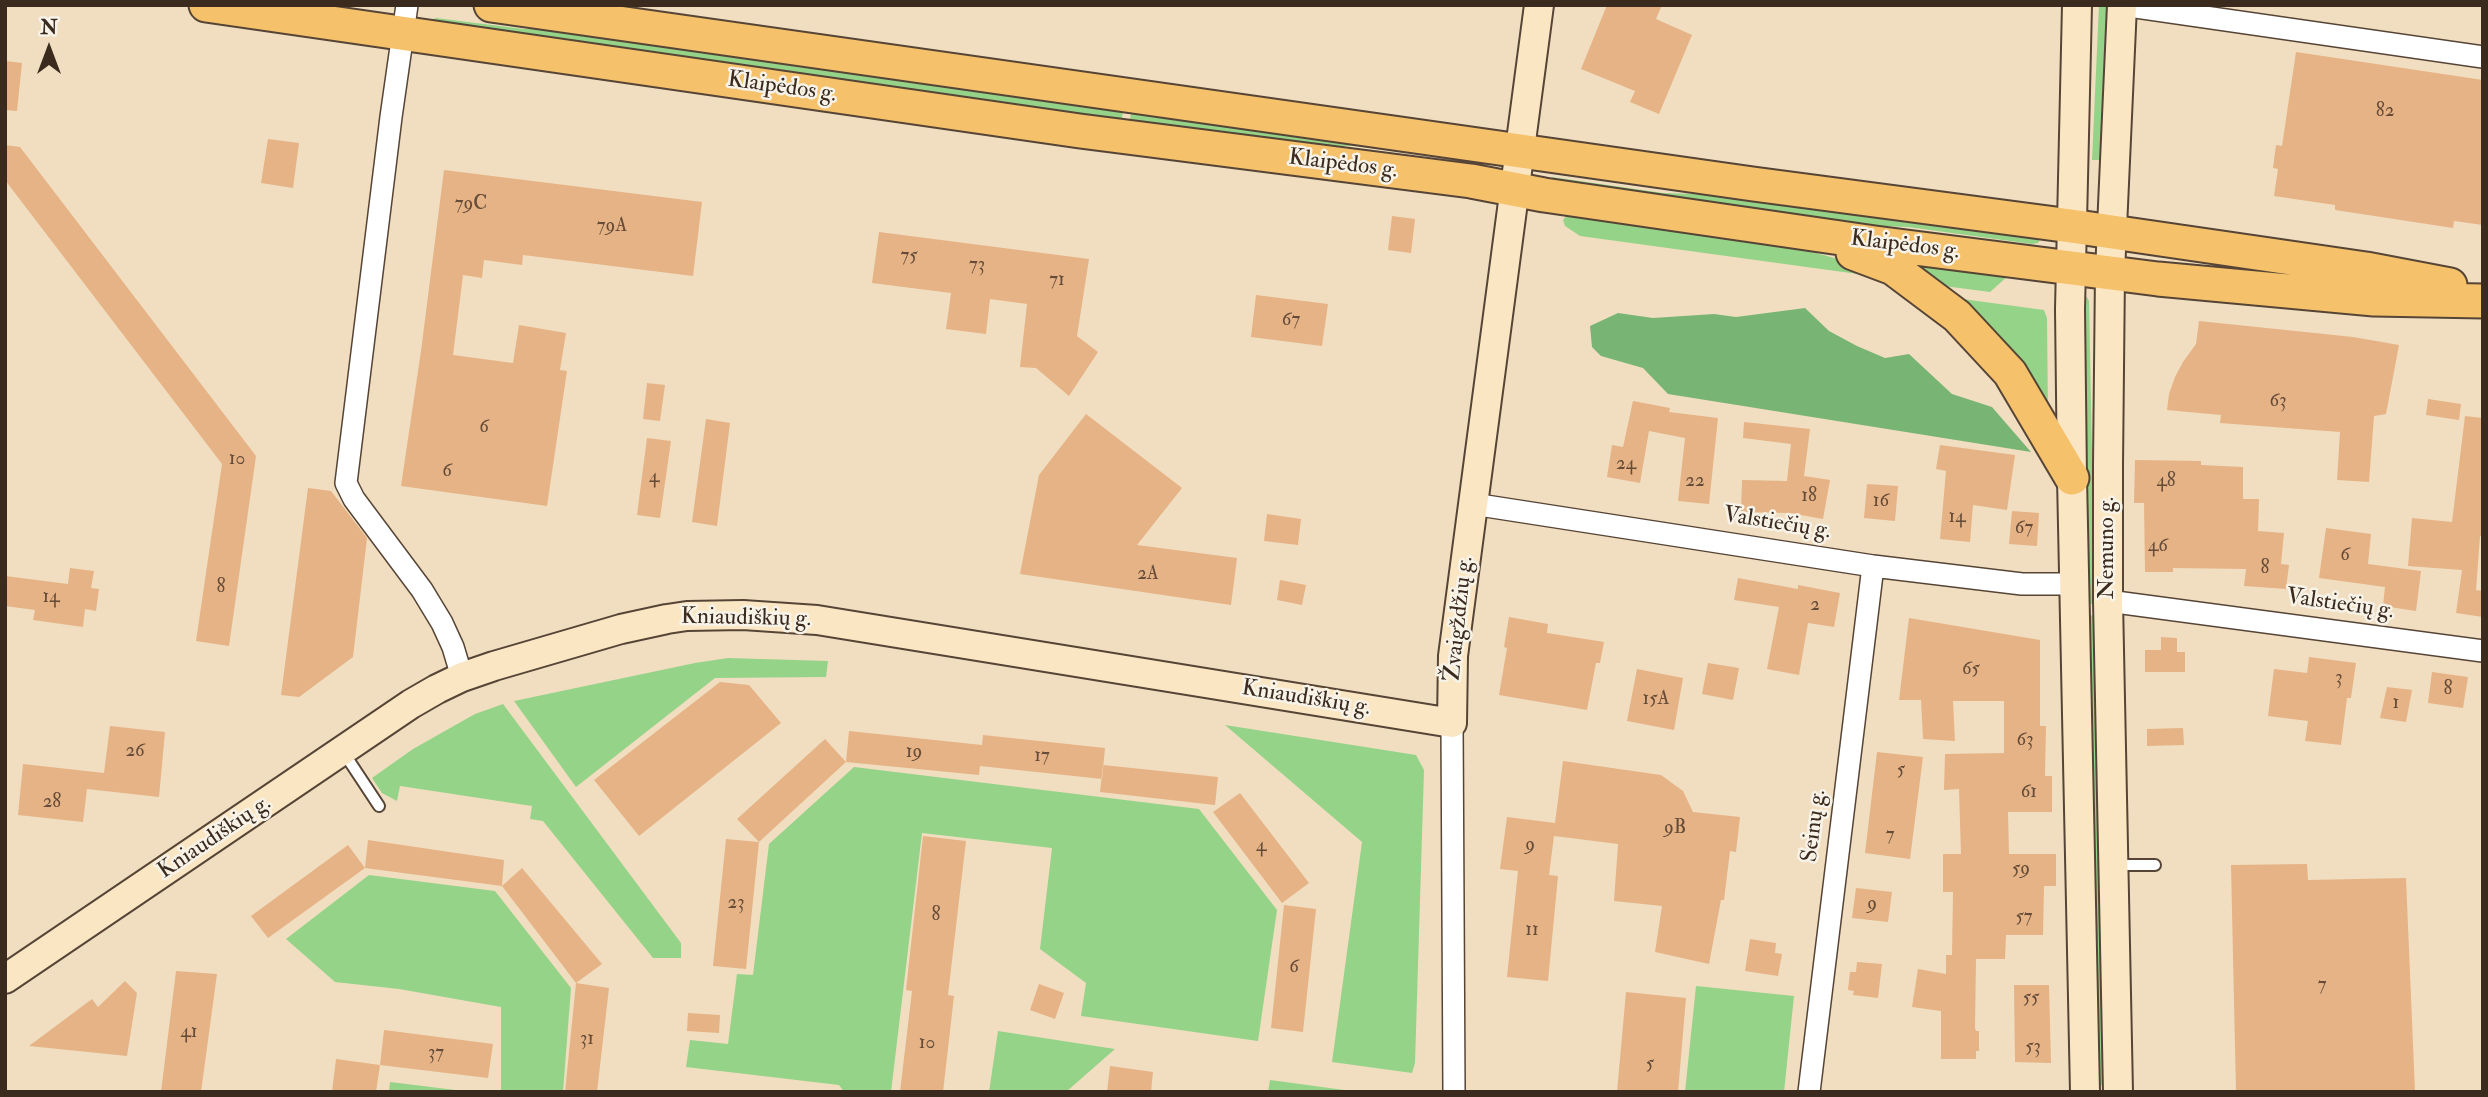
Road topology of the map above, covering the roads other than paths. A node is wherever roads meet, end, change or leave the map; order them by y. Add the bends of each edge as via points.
1 (206, 5) edge
2 (491, 5) edge
3 (1539, 5) edge
4 (2077, 5) edge
5 (2122, 5) edge
6 (405, 19) edge
7 (2483, 57) edge
8 (1520, 150) junction
9 (1515, 190) junction
10 (2071, 226) junction
11 (1799, 232) junction
12 (2112, 232) junction
13 (2071, 267) junction
14 (2110, 272) junction
15 (2483, 290) edge
16 (2483, 302) edge
17 (2072, 478) junction
18 (1473, 504) junction
19 (1873, 566) junction
20 (2074, 584) junction
21 (2108, 601) junction
22 (2483, 651) edge
23 (462, 677) junction
24 (1452, 723) junction
25 (342, 750) junction
26 (379, 806) dead end
27 (2114, 865) junction
28 (2155, 865) dead end
29 (5, 979) edge
30 (1454, 1092) edge
31 (1809, 1092) edge
32 (2085, 1092) edge
33 (2118, 1092) edge

1 - 6 highway, Klaipėdos g.
2 - 8 highway, Klaipėdos g.
3 - 8 main road, Žvaigždžių g.
4 - 10 main road, Nemuno g.
5 - 7 street
5 - 12 main road, Nemuno g.
6 - 9 highway, Klaipėdos g. via 1090,133
6 - 23 street via 346,483 442,623
8 - 9 main road, Žvaigždžių g.
8 - 10 highway, Klaipėdos g.
9 - 11 highway, Klaipėdos g.
9 - 18 main road, Žvaigždžių g.
10 - 12 highway, Klaipėdos g.
10 - 13 main road, Nemuno g.
11 - 13 highway, Klaipėdos g.
11 - 17 highway via 1893,268 1957,316 2010,373
12 - 14 main road, Nemuno g.
12 - 15 highway, Klaipėdos g.
13 - 14 highway, Klaipėdos g.
13 - 17 main road, Nemuno g.
14 - 16 highway, Klaipėdos g. via 2374,299
14 - 21 main road, Nemuno g.
17 - 20 main road, Nemuno g.
18 - 19 street, Valstiečių g.
18 - 24 main road, Žvaigždžių g. via 1453,656
19 - 20 street, Valstiečių g. via 2022,584
19 - 31 street, Seinų g.
20 - 32 main road, Nemuno g.
21 - 22 street, Valstiečių g.
21 - 27 main road, Nemuno g.
23 - 24 main road, Kniaudiškių g. via 667,618 785,616
23 - 25 main road, Kniaudiškių g.
24 - 30 street, Žvaigždžių g.
25 - 26 lane
25 - 29 main road, Kniaudiškių g.
27 - 28 lane
27 - 33 main road, Nemuno g.

